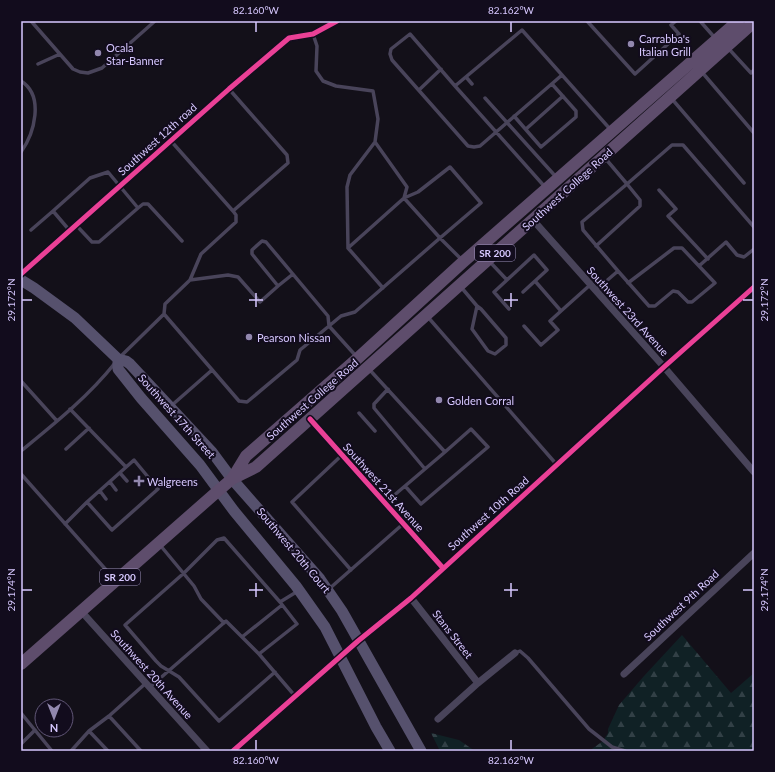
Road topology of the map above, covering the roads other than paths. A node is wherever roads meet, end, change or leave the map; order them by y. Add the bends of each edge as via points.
1 (31, 21) edge
2 (155, 21) edge
3 (337, 21) edge
4 (587, 21) edge
5 (676, 21) edge
6 (700, 21) edge
7 (738, 21) edge
8 (754, 22) edge
9 (314, 34) junction
10 (716, 39) junction
11 (727, 47) junction
12 (60, 54) junction
13 (38, 64) dead end
14 (441, 69) junction
15 (700, 70) junction
16 (754, 70) edge
17 (562, 75) junction
18 (466, 77) junction
19 (21, 81) edge
20 (472, 84) dead end
21 (552, 84) junction
22 (455, 86) junction
23 (229, 89) junction
24 (419, 90) junction
25 (563, 96) junction
26 (670, 97) junction
27 (485, 98) dead end
28 (514, 116) junction
29 (506, 123) junction
30 (526, 130) junction
31 (496, 132) junction
32 (612, 132) junction
33 (754, 133) edge
34 (171, 141) junction
35 (376, 142) junction
36 (21, 152) edge
37 (604, 156) junction
38 (557, 179) junction
39 (744, 183) dead end
40 (627, 184) junction
41 (120, 186) junction
42 (546, 189) junction
43 (658, 190) dead end
44 (404, 198) junction
45 (138, 208) junction
46 (54, 211) junction
47 (233, 211) junction
48 (532, 220) junction
49 (752, 222) edge
50 (76, 225) junction
51 (754, 228) edge
52 (31, 230) dead end
53 (70, 230) junction
54 (440, 238) junction
55 (182, 241) dead end
56 (596, 246) junction
57 (348, 248) junction
58 (754, 249) edge
59 (708, 258) junction
60 (488, 259) junction
61 (463, 262) junction
62 (699, 266) junction
63 (618, 271) junction
64 (21, 274) edge
65 (293, 274) junction
66 (21, 280) edge
67 (190, 280) junction
68 (507, 280) junction
69 (535, 281) junction
70 (628, 283) junction
71 (460, 285) junction
72 (590, 285) junction
73 (278, 286) junction
74 (754, 287) edge
75 (383, 288) junction
76 (595, 291) junction
77 (523, 292) dead end
78 (477, 306) junction
79 (509, 309) dead end
80 (561, 312) junction
81 (164, 314) junction
82 (426, 315) junction
83 (329, 326) junction
84 (524, 326) dead end
85 (358, 358) junction
86 (118, 359) junction
87 (367, 367) junction
88 (664, 367) junction
89 (212, 370) junction
90 (21, 381) edge
91 (388, 389) junction
92 (170, 406) junction
93 (70, 409) junction
94 (359, 413) dead end
95 (310, 419) junction
96 (57, 421) junction
97 (89, 428) junction
98 (375, 431) dead end
99 (66, 449) dead end
100 (21, 451) edge
101 (445, 452) junction
102 (342, 455) junction
103 (557, 465) junction
104 (126, 467) junction
105 (425, 469) junction
106 (754, 472) edge
107 (120, 473) junction
108 (21, 474) edge
109 (232, 478) junction
110 (127, 481) dead end
111 (110, 482) junction
112 (405, 486) junction
113 (116, 490) dead end
114 (219, 490) junction
115 (100, 491) junction
116 (141, 497) dead end
117 (106, 498) dead end
118 (145, 501) junction
119 (87, 502) junction
120 (385, 503) junction
121 (130, 507) dead end
122 (133, 511) junction
123 (120, 515) dead end
124 (124, 519) junction
125 (65, 524) junction
126 (403, 524) junction
127 (158, 543) junction
128 (754, 553) edge
129 (443, 568) junction
130 (351, 570) junction
131 (184, 573) junction
132 (116, 580) junction
133 (299, 590) junction
134 (328, 590) junction
135 (411, 598) junction
136 (281, 604) junction
137 (81, 611) junction
138 (224, 623) junction
139 (242, 637) junction
140 (358, 641) junction
141 (515, 653) joint
142 (259, 654) junction
143 (340, 657) junction
144 (21, 664) edge
145 (169, 671) junction
146 (274, 672) junction
147 (624, 674) dead end
148 (478, 682) junction
149 (148, 685) junction
150 (295, 696) junction
151 (21, 713) edge
152 (109, 716) junction
153 (438, 719) dead end
154 (34, 729) edge
155 (89, 730) junction
156 (34, 731) edge
157 (41, 738) edge
158 (21, 744) edge
159 (52, 751) edge
160 (71, 751) edge
161 (108, 751) edge
162 (141, 751) edge
163 (207, 751) edge
164 (233, 751) edge
165 (390, 751) edge
166 (421, 751) edge
167 (625, 751) edge

1 - 12 lane
2 - 12 lane via 96,71 88,73 73,69
3 - 9 street
4 - 5 lane via 636,74 679,34 671,25
6 - 10 lane
7 - 10 main road, Southwest College Road / SR 200
8 - 11 main road, Southwest College Road / SR 200
9 - 23 street, Southwest 12th road via 289,38
9 - 35 lane via 317,46 316,71 323,81 336,86 372,92 378,119
10 - 32 main road, Southwest College Road / SR 200
11 - 15 main road, Southwest College Road / SR 200
11 - 16 lane via 751,73
12 - 13 lane
14 - 22 lane
14 - 24 lane
14 - 24 lane via 410,34 391,49 392,60
15 - 26 main road, Southwest College Road / SR 200
15 - 33 lane
17 - 18 lane via 522,30
17 - 21 lane
17 - 32 lane
18 - 20 lane
18 - 22 lane
19 - 36 lane via 33,94 36,113 28,143
21 - 25 lane
21 - 28 lane
22 - 31 lane
23 - 34 street, Southwest 12th road
23 - 47 lane via 287,155 288,163
24 - 31 lane via 468,146 480,146
25 - 30 lane
25 - 30 lane via 576,111 576,117 541,147
26 - 37 main road, Southwest College Road / SR 200
26 - 39 lane
27 - 29 lane
28 - 29 lane
28 - 30 lane
29 - 31 lane
29 - 38 lane
31 - 42 lane
32 - 38 main road, Southwest College Road / SR 200
34 - 41 street, Southwest 12th road
34 - 47 lane
35 - 44 lane via 407,187
35 - 57 lane via 350,175 347,188
37 - 40 lane
37 - 48 main road, Southwest College Road / SR 200
38 - 42 main road, Southwest College Road / SR 200
40 - 49 lane via 672,145 683,145
40 - 56 lane via 640,200 640,206
40 - 56 lane via 582,222 582,230
41 - 45 lane
41 - 46 lane via 108,172 90,178
41 - 50 street, Southwest 12th road
42 - 61 main road, Southwest College Road / SR 200
43 - 59 lane via 676,209 668,216
44 - 54 lane
44 - 54 lane via 418,192 450,167 481,203
44 - 57 lane
45 - 50 lane via 99,242 92,242
45 - 55 lane via 148,204
46 - 52 lane
46 - 53 lane
47 - 67 lane via 236,222 201,254
48 - 60 main road, Southwest College Road / SR 200
48 - 72 street, Southwest 23rd Avenue
49 - 51 lane
50 - 53 street, Southwest 12th road
53 - 64 street, Southwest 12th road
54 - 61 lane
54 - 75 lane
56 - 63 lane
57 - 75 lane
58 - 59 lane via 744,257 737,255 726,242
59 - 62 lane
60 - 68 lane
60 - 71 main road, Southwest College Road / SR 200
61 - 85 main road, Southwest College Road / SR 200
62 - 70 lane via 682,248 674,248
62 - 70 lane via 715,283 692,302 688,302 678,292 673,291 655,306 649,306
63 - 70 lane
63 - 76 lane
65 - 73 lane
65 - 73 lane via 266,242 262,241 252,250 252,254
65 - 83 lane via 328,316
66 - 86 main road, Southwest 17th Street via 75,318
67 - 73 lane via 238,276 260,302
67 - 81 lane via 165,304
68 - 69 lane via 534,256 547,270
68 - 79 lane via 494,292
69 - 77 lane
69 - 80 lane
71 - 78 lane
71 - 82 main road, Southwest College Road / SR 200
72 - 76 street, Southwest 23rd Avenue
72 - 80 lane
74 - 88 street, Southwest 10th Road
75 - 83 lane via 356,312 341,316
76 - 88 street, Southwest 23rd Avenue
78 - 78 lane via 472,329 488,351 496,354 506,345 506,338
80 - 84 lane via 550,322 558,330 541,345
81 - 86 lane
81 - 89 lane
82 - 87 main road, Southwest College Road / SR 200
82 - 103 lane
83 - 85 lane
83 - 89 lane via 300,350 297,360 247,402 239,401
85 - 109 main road, Southwest College Road / SR 200 via 246,456
86 - 92 main road, Southwest 17th Street via 130,364
86 - 93 lane via 102,380
86 - 114 main road, Southwest 17th Street via 118,369
87 - 91 lane
87 - 95 main road, Southwest College Road / SR 200
88 - 103 street, Southwest 10th Road
88 - 106 street, Southwest 23rd Avenue
89 - 92 lane
90 - 96 lane
91 - 101 lane
91 - 105 lane via 374,404 374,408
92 - 109 main road, Southwest 17th Street
93 - 96 lane
93 - 97 lane
94 - 98 lane
95 - 102 street, Southwest 21st Avenue
95 - 109 main road, Southwest College Road / SR 200 via 256,468
96 - 100 lane
97 - 99 lane
97 - 104 lane
101 - 105 lane
101 - 112 lane via 471,429 488,447 421,504
102 - 120 street, Southwest 21st Avenue
102 - 130 lane via 292,502
103 - 129 street, Southwest 10th Road
104 - 107 lane
104 - 118 lane via 134,460 158,489
105 - 112 lane
107 - 110 lane
107 - 111 lane
108 - 125 lane
109 - 114 main road, Southwest College Road / SR 200
109 - 134 main road, Southwest 20th Court
111 - 113 lane
111 - 115 lane
112 - 120 lane
114 - 127 main road, Southwest College Road / SR 200
114 - 133 main road, Southwest 20th Court
115 - 117 lane
115 - 119 lane
116 - 118 lane
118 - 122 lane
119 - 124 lane via 112,530
119 - 125 lane
120 - 126 street, Southwest 21st Avenue
121 - 122 lane
122 - 124 lane
123 - 124 lane
125 - 132 lane
126 - 129 street, Southwest 21st Avenue
126 - 130 lane
127 - 131 lane
127 - 132 main road, Southwest College Road / SR 200
128 - 147 street, Southwest 9th Road
129 - 135 street, Southwest 10th Road
130 - 134 lane
131 - 136 lane via 217,540 224,538
131 - 138 lane via 201,599
131 - 145 lane via 125,625 156,661
132 - 137 main road, Southwest College Road / SR 200
133 - 136 lane
133 - 143 main road, Southwest 20th Court via 325,627
134 - 140 main road, Southwest 20th Court
135 - 140 street, Southwest 10th Road
135 - 148 street, Stans Street
136 - 139 lane
136 - 142 lane via 297,624
137 - 144 main road, Southwest College Road / SR 200
137 - 149 street, Southwest 20th Avenue
138 - 139 lane via 226,621
138 - 145 lane
139 - 142 lane
140 - 143 street, Southwest 10th Road
140 - 166 main road, Southwest 20th Court
141 - 148 street
141 - 167 lane via 520,651 528,658 588,729 612,747
142 - 146 lane
143 - 150 street, Southwest 10th Road
143 - 165 main road, Southwest 20th Court
145 - 146 lane via 179,677 219,721
145 - 149 lane
146 - 150 lane
148 - 153 street
149 - 152 lane
149 - 163 street, Southwest 20th Avenue
150 - 164 street, Southwest 10th Road
151 - 154 lane
152 - 155 lane
152 - 162 lane
155 - 160 lane
155 - 161 lane
156 - 158 lane
157 - 159 lane

